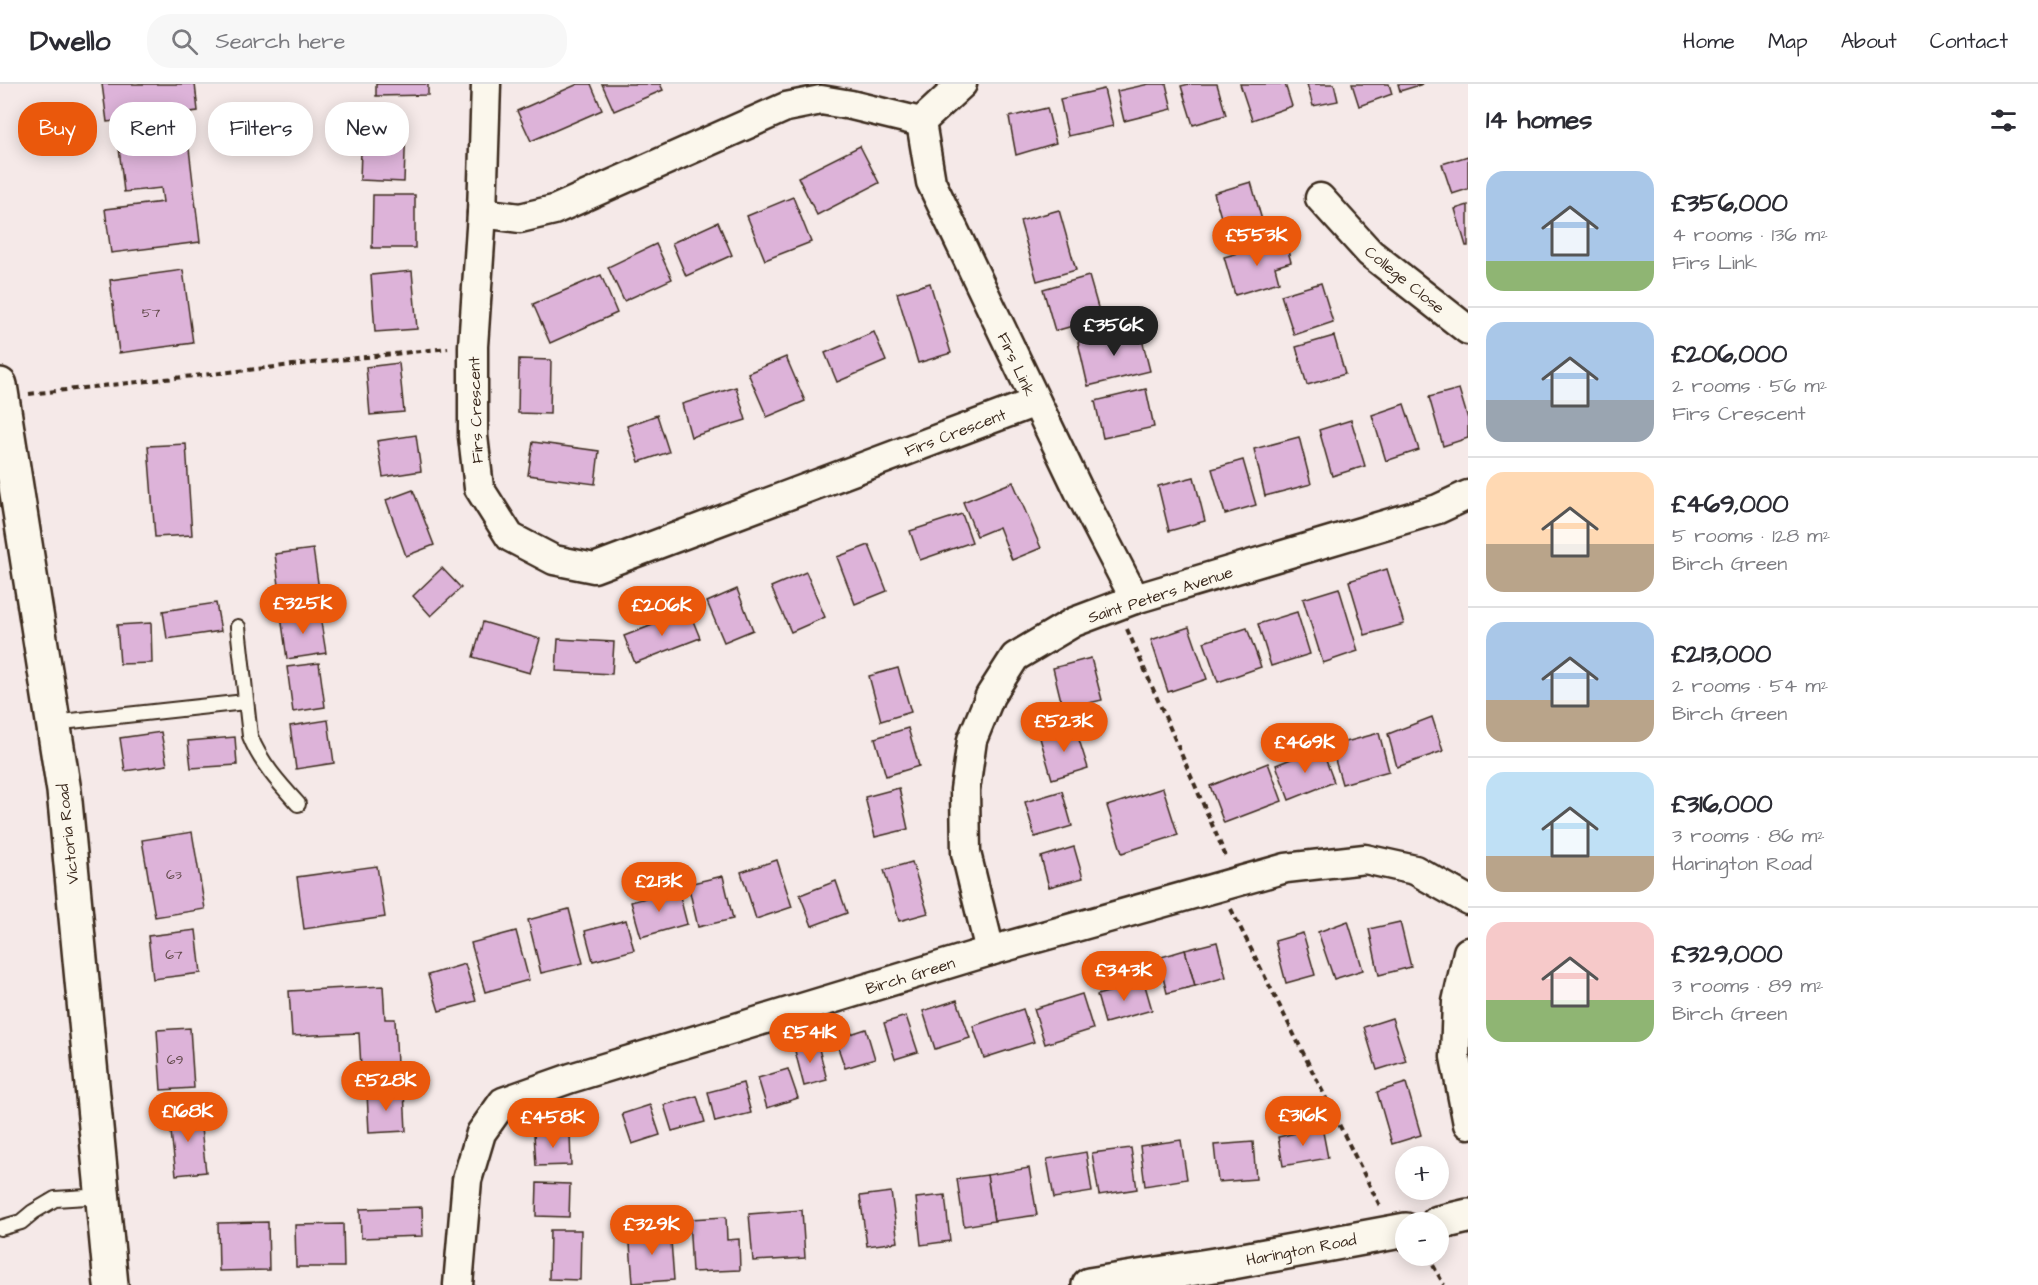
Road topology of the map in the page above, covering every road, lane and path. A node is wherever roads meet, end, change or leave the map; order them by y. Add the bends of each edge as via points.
1 (486, 84) edge
2 (962, 84) edge
3 (921, 122) junction
4 (1320, 198) dead end
5 (482, 213) junction
6 (1468, 330) edge
7 (473, 346) junction
8 (1, 391) edge
9 (1036, 402) junction
10 (1468, 495) edge
11 (1126, 603) junction
12 (238, 627) dead end
13 (245, 702) junction
14 (53, 723) junction
15 (298, 804) dead end
16 (1220, 887) junction
17 (1468, 900) edge
18 (990, 951) junction
19 (1468, 952) edge
20 (1468, 1124) edge
21 (103, 1196) junction
22 (1381, 1207) dead end
23 (1468, 1216) edge
24 (1449, 1220) edge
25 (0, 1228) edge
26 (1395, 1232) edge
27 (1434, 1266) edge
28 (111, 1285) edge
29 (459, 1285) edge
30 (1089, 1285) edge
31 (1444, 1285) edge

1 - 5 street, Firs Crescent
2 - 3 street
3 - 5 street via 821,100 786,107 554,210 520,218
3 - 9 street, Firs Link via 931,182
4 - 6 street, College Close via 1370,253
5 - 7 street, Firs Crescent
7 - 8 path
7 - 9 street, Firs Crescent via 473,436 479,488 510,537 554,560 594,568
8 - 14 street, Victoria Road
9 - 11 street, Firs Link
10 - 11 street, Saint Peters Avenue via 1438,509
11 - 16 path via 1233,871
11 - 18 street, Saint Peters Avenue via 1074,622 1015,657 990,696 972,740 964,790 966,853
12 - 13 lane
13 - 14 lane
13 - 15 lane via 255,750
14 - 21 street, Victoria Road via 64,791
16 - 17 street, Birch Green via 1286,868 1365,859 1415,870
16 - 18 street, Birch Green
16 - 22 path
18 - 29 street, Birch Green via 503,1102 481,1133 467,1180
19 - 20 street via 1457,1002 1455,1057
21 - 25 lane via 56,1199 21,1222
21 - 28 street, Victoria Road
23 - 24 street
26 - 30 street, Harington Road
27 - 31 path

